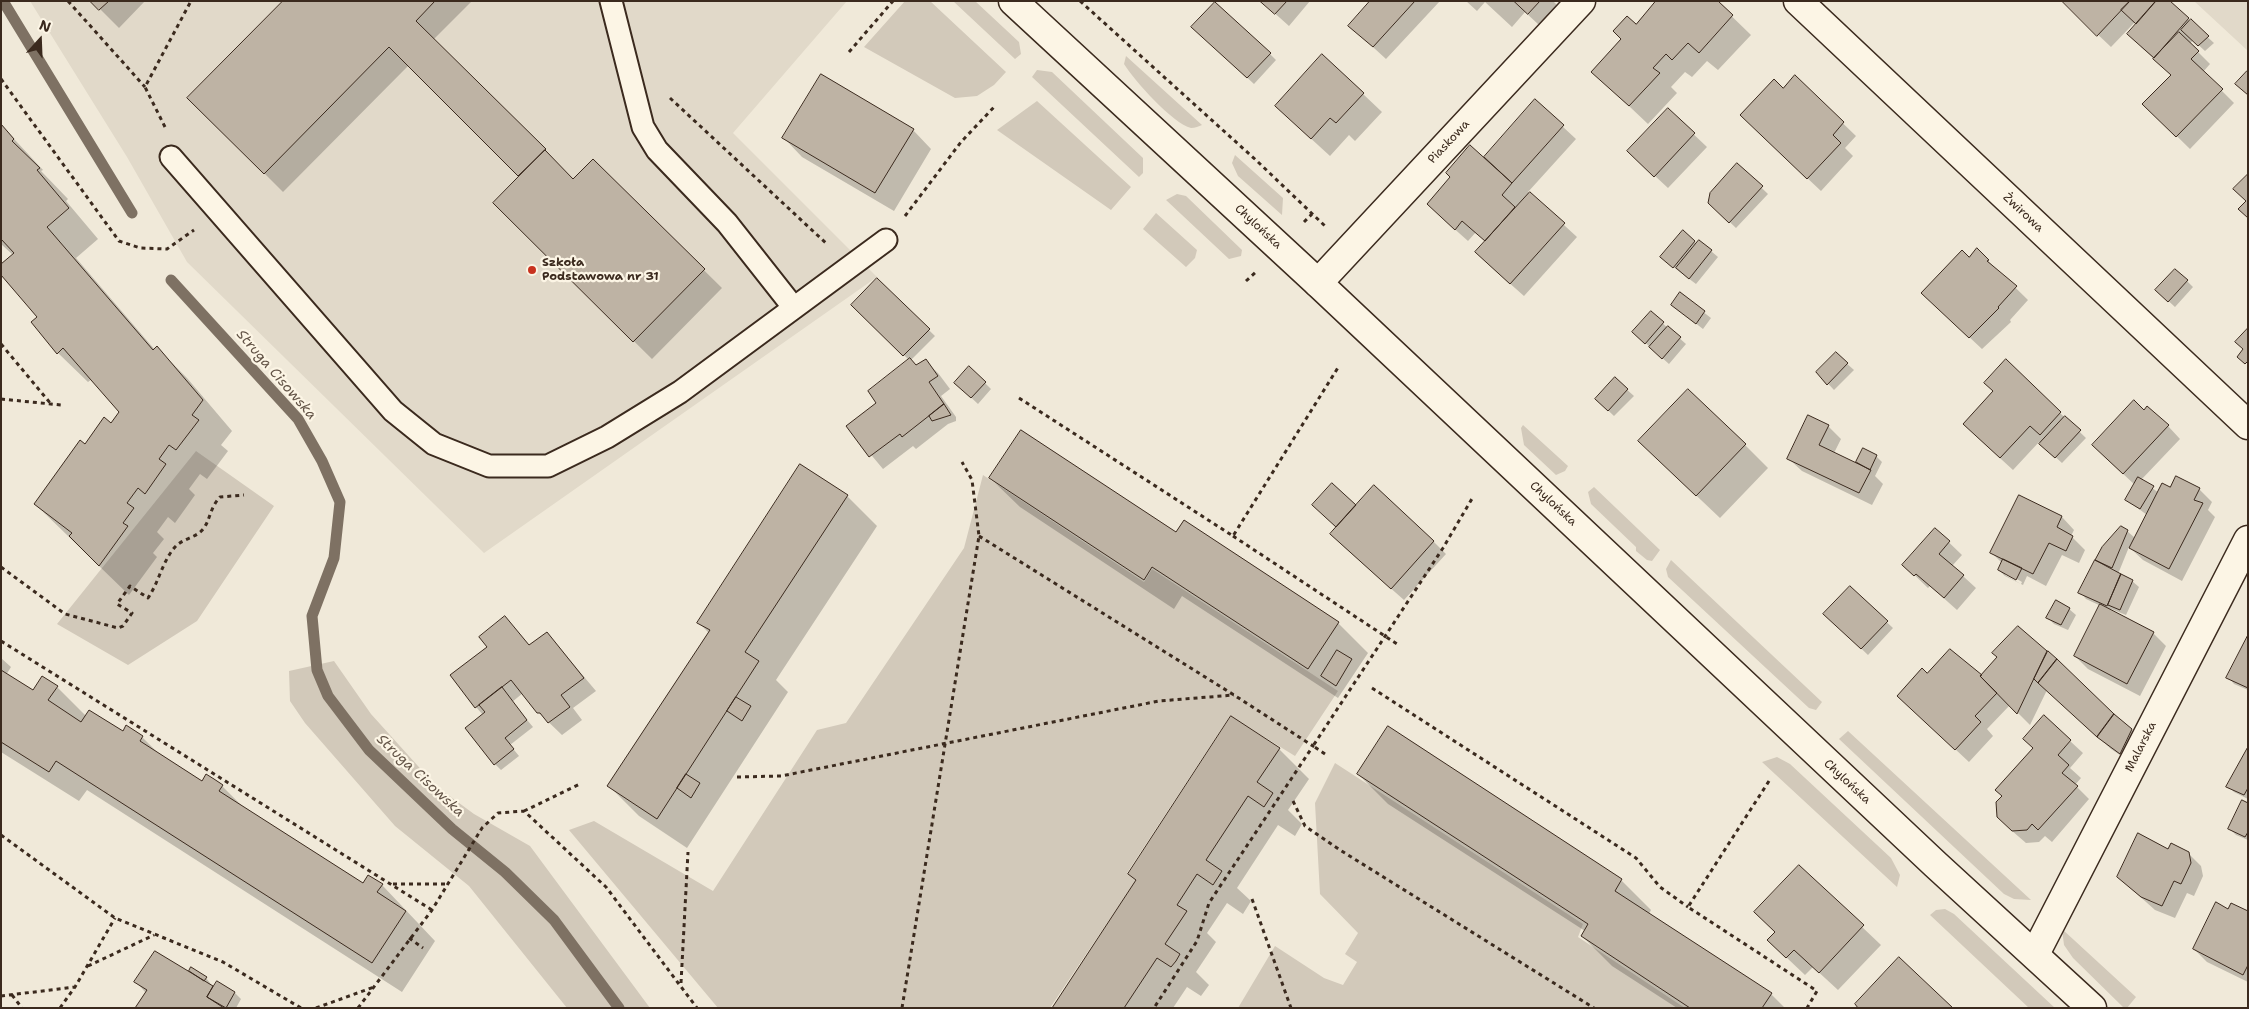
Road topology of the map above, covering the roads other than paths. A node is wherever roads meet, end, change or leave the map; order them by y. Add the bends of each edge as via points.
1 (610, 1) edge
2 (1013, 1) edge
3 (1581, 1) edge
4 (1798, 1) edge
5 (171, 157) road end
6 (886, 240) dead end
7 (1318, 283) junction
8 (794, 308) junction
9 (2248, 425) edge
10 (2248, 540) edge
11 (2034, 954) junction
12 (2092, 1008) edge

1 - 8 lane via 643,127 657,150 727,223
2 - 7 street, Chylońska
3 - 7 street, Piaskowa
4 - 9 street, Żwirowa
5 - 8 lane via 393,411 434,444 489,466 548,466 607,437 680,392
6 - 8 lane
7 - 11 street, Chylońska via 1840,776
10 - 11 street, Malarska
11 - 12 street, Chylońska

